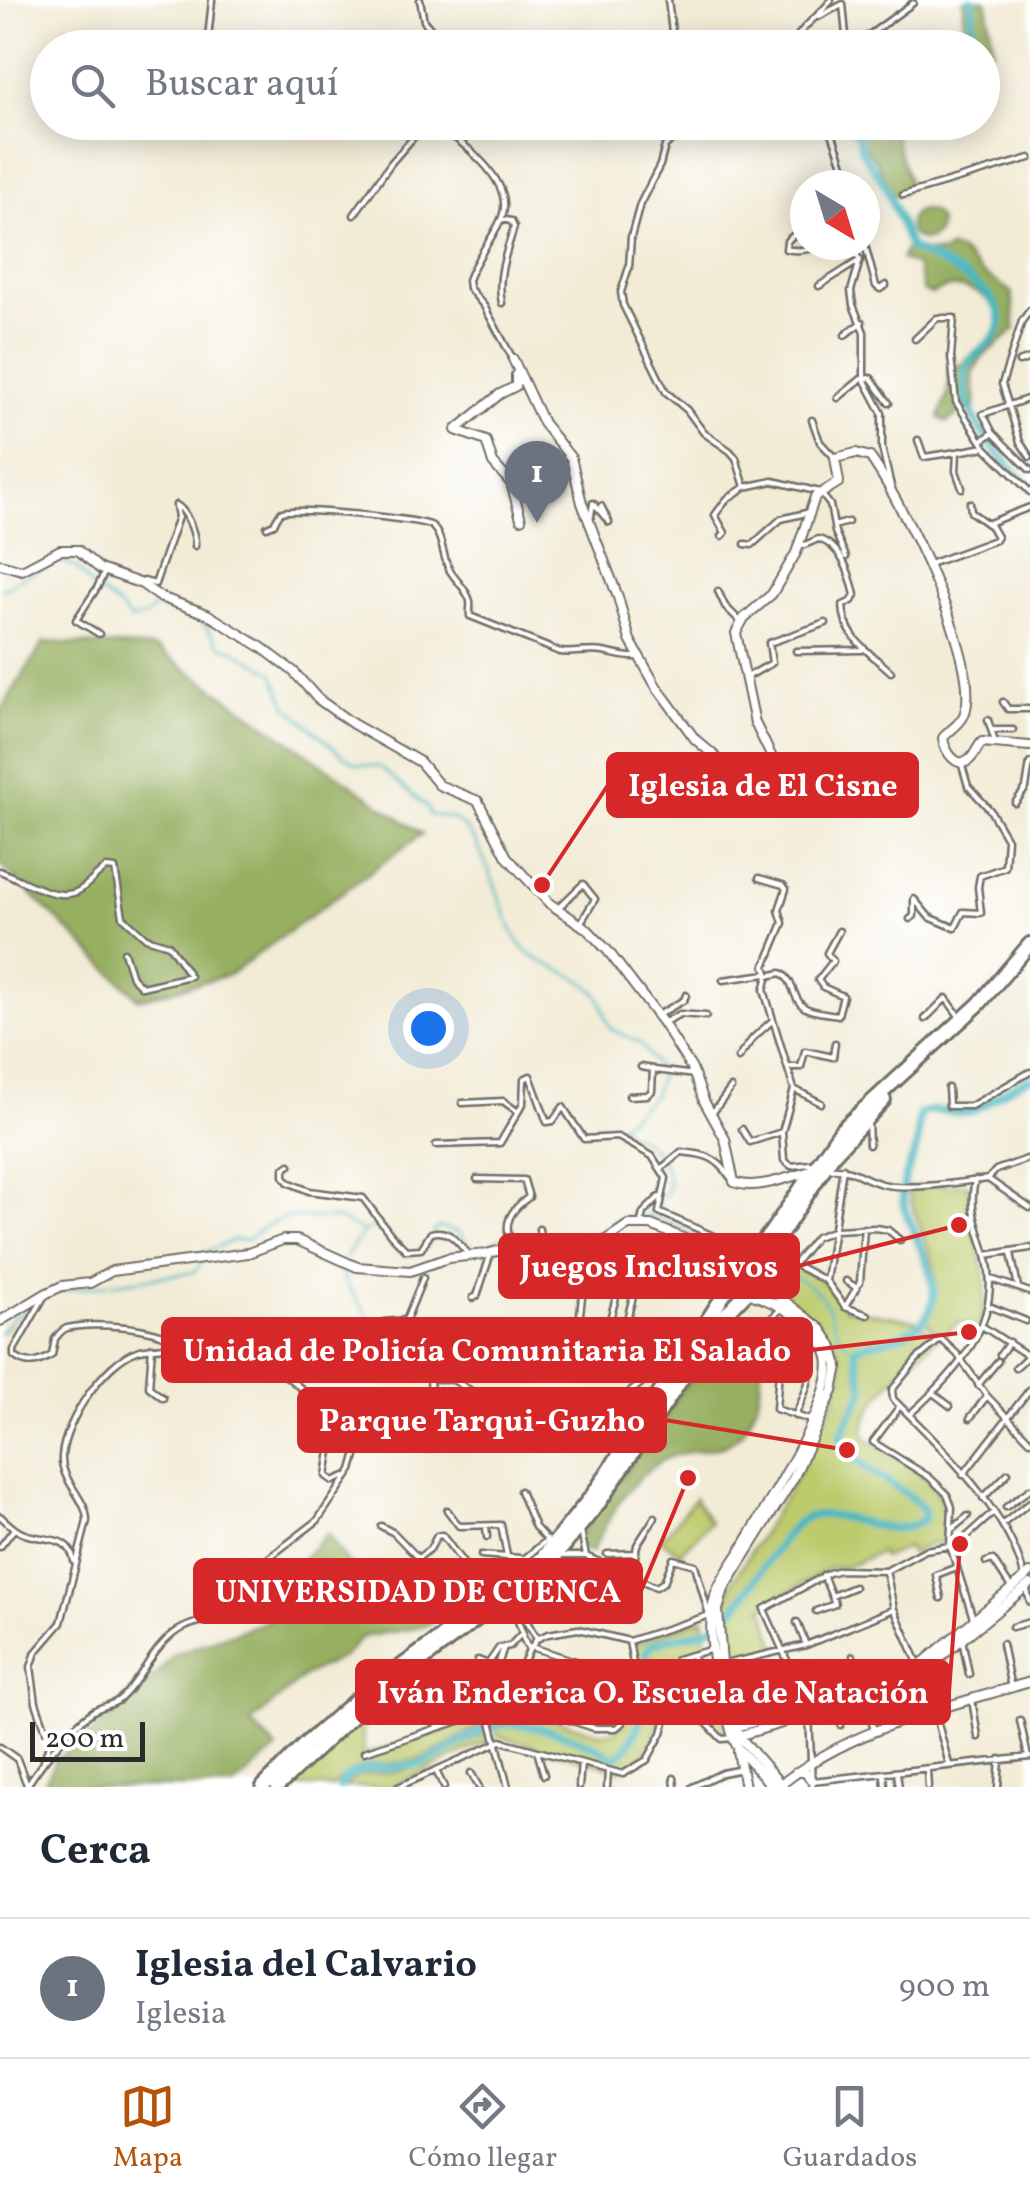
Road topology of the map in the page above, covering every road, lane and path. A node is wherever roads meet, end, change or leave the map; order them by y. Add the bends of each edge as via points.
1 (212, 0) edge
2 (420, 0) edge
3 (668, 0) edge
4 (832, 0) edge
5 (913, 3) dead end
6 (818, 17) junction
7 (208, 30) edge
8 (432, 30) edge
9 (672, 30) edge
10 (802, 30) edge
11 (845, 30) edge
12 (876, 30) edge
13 (411, 140) edge
14 (458, 140) edge
15 (671, 140) edge
16 (835, 140) edge
17 (1030, 158) edge
18 (845, 170) edge
19 (904, 195) dead end
20 (354, 215) dead end
21 (500, 220) junction
22 (860, 260) joint
23 (867, 260) edge
24 (819, 286) dead end
25 (886, 286) dead end
26 (502, 303) dead end
27 (1030, 310) edge
28 (862, 322) junction
29 (845, 335) dead end
30 (915, 338) dead end
31 (513, 358) junction
32 (1030, 358) edge
33 (1019, 362) dead end
34 (864, 378) junction
35 (838, 398) dead end
36 (1030, 398) edge
37 (890, 403) dead end
38 (1006, 406) junction
39 (812, 420) dead end
40 (992, 434) junction
41 (918, 440) dead end
42 (982, 440) junction
43 (985, 448) junction
44 (957, 452) junction
45 (1030, 457) edge
46 (836, 458) junction
47 (1030, 470) edge
48 (745, 486) junction
49 (962, 488) dead end
50 (891, 490) junction
51 (820, 492) junction
52 (1030, 492) edge
53 (970, 503) dead end
54 (601, 506) dead end
55 (1030, 507) edge
56 (811, 510) junction
57 (522, 519) dead end
58 (590, 522) junction
59 (848, 522) dead end
60 (989, 525) junction
61 (834, 526) junction
62 (267, 527) dead end
63 (722, 536) dead end
64 (745, 544) dead end
65 (799, 544) junction
66 (195, 546) dead end
67 (846, 557) dead end
68 (0, 564) edge
69 (928, 564) junction
70 (105, 571) junction
71 (142, 584) junction
72 (718, 591) dead end
73 (741, 622) junction
74 (826, 623) dead end
75 (98, 634) dead end
76 (796, 650) dead end
77 (862, 650) junction
78 (637, 657) junction
79 (892, 672) dead end
80 (744, 678) junction
81 (1002, 702) dead end
82 (1030, 709) edge
83 (988, 720) dead end
84 (991, 730) junction
85 (1013, 730) dead end
86 (995, 742) junction
87 (1030, 746) edge
88 (961, 762) junction
89 (1030, 763) edge
90 (1014, 803) dead end
91 (0, 871) edge
92 (759, 878) dead end
93 (557, 909) junction
94 (910, 919) dead end
95 (580, 924) junction
96 (839, 931) dead end
97 (1030, 944) edge
98 (124, 952) dead end
99 (1030, 958) edge
100 (767, 975) junction
101 (723, 980) dead end
102 (686, 994) dead end
103 (706, 1016) dead end
104 (661, 1019) junction
105 (925, 1019) dead end
106 (773, 1020) junction
107 (962, 1020) junction
108 (835, 1043) dead end
109 (738, 1058) dead end
110 (641, 1067) dead end
111 (790, 1067) junction
112 (659, 1070) junction
113 (1030, 1072) edge
114 (695, 1076) junction
115 (731, 1088) dead end
116 (794, 1088) junction
117 (948, 1088) dead end
118 (629, 1096) dead end
119 (462, 1103) dead end
120 (822, 1103) dead end
121 (518, 1112) junction
122 (711, 1115) junction
123 (867, 1117) junction
124 (742, 1128) dead end
125 (782, 1132) junction
126 (436, 1144) dead end
127 (869, 1146) dead end
128 (1030, 1158) edge
129 (290, 1166) dead end
130 (664, 1166) junction
131 (817, 1168) junction
132 (842, 1168) junction
133 (790, 1176) junction
134 (730, 1177) junction
135 (477, 1179) dead end
136 (988, 1179) junction
137 (975, 1180) junction
138 (797, 1190) junction
139 (661, 1196) junction
140 (1030, 1208) edge
141 (641, 1223) junction
142 (864, 1228) junction
143 (836, 1230) junction
144 (900, 1240) dead end
145 (510, 1241) junction
146 (1030, 1248) edge
147 (1011, 1251) junction
148 (492, 1252) junction
149 (587, 1252) junction
150 (771, 1252) junction
151 (470, 1255) junction
152 (986, 1255) junction
153 (566, 1258) junction
154 (794, 1264) junction
155 (740, 1270) junction
156 (586, 1274) junction
157 (422, 1278) dead end
158 (760, 1278) junction
159 (990, 1279) junction
160 (826, 1281) junction
161 (846, 1281) dead end
162 (1018, 1287) junction
163 (857, 1288) junction
164 (1030, 1292) edge
165 (47, 1293) junction
166 (634, 1293) dead end
167 (747, 1293) junction
168 (616, 1294) dead end
169 (472, 1298) dead end
170 (845, 1306) junction
171 (989, 1306) junction
172 (782, 1309) junction
173 (868, 1315) dead end
174 (0, 1321) edge
175 (1026, 1321) dead end
176 (982, 1326) junction
177 (702, 1332) junction
178 (658, 1333) dead end
179 (756, 1333) dead end
180 (623, 1334) junction
181 (407, 1337) dead end
182 (605, 1337) junction
183 (397, 1338) junction
184 (1009, 1342) junction
185 (152, 1347) junction
186 (1029, 1354) edge
187 (962, 1360) junction
188 (275, 1367) dead end
189 (1015, 1368) dead end
190 (430, 1378) junction
191 (978, 1386) junction
192 (1030, 1389) edge
193 (933, 1393) junction
194 (480, 1396) junction
195 (987, 1396) junction
196 (164, 1398) dead end
197 (900, 1406) junction
198 (950, 1406) dead end
199 (474, 1411) junction
200 (576, 1414) junction
201 (908, 1415) junction
202 (795, 1416) junction
203 (1009, 1416) junction
204 (970, 1418) dead end
205 (808, 1421) junction
206 (567, 1434) dead end
207 (1030, 1441) edge
208 (349, 1473) junction
209 (1008, 1473) dead end
210 (963, 1475) junction
211 (1030, 1481) edge
212 (1027, 1490) edge
213 (520, 1491) dead end
214 (983, 1498) junction
215 (1030, 1502) edge
216 (1006, 1507) dead end
217 (446, 1510) dead end
218 (994, 1512) junction
219 (0, 1516) edge
220 (968, 1516) dead end
221 (654, 1517) dead end
222 (1004, 1523) junction
223 (381, 1526) dead end
224 (486, 1527) junction
225 (580, 1527) junction
226 (14, 1529) junction
227 (950, 1530) junction
228 (488, 1537) dead end
229 (551, 1542) junction
230 (0, 1546) edge
231 (950, 1546) junction
232 (636, 1552) junction
233 (608, 1554) dead end
234 (480, 1555) dead end
235 (507, 1556) junction
236 (586, 1556) junction
237 (525, 1558) junction
238 (986, 1562) dead end
239 (561, 1565) junction
240 (75, 1566) junction
241 (957, 1567) junction
242 (468, 1568) junction
243 (609, 1568) junction
244 (886, 1571) junction
245 (824, 1575) junction
246 (605, 1576) junction
247 (628, 1577) junction
248 (1028, 1580) edge
249 (384, 1582) dead end
250 (854, 1587) dead end
251 (1012, 1589) junction
252 (704, 1595) junction
253 (716, 1595) junction
254 (832, 1596) junction
255 (941, 1598) dead end
256 (525, 1601) dead end
257 (1030, 1602) edge
258 (616, 1606) dead end
259 (816, 1610) dead end
260 (894, 1610) junction
261 (508, 1614) dead end
262 (713, 1616) junction
263 (974, 1620) junction
264 (797, 1622) dead end
265 (1030, 1622) edge
266 (1012, 1627) dead end
267 (523, 1634) junction
268 (715, 1635) junction
269 (962, 1639) junction
270 (538, 1640) junction
271 (629, 1641) junction
272 (1002, 1644) dead end
273 (806, 1646) junction
274 (504, 1647) junction
275 (530, 1649) junction
276 (712, 1650) junction
277 (784, 1651) junction
278 (693, 1654) junction
279 (853, 1656) dead end
280 (478, 1660) dead end
281 (743, 1660) junction
282 (579, 1662) junction
283 (719, 1665) junction
284 (922, 1669) junction
285 (813, 1670) dead end
286 (496, 1671) dead end
287 (827, 1671) dead end
288 (969, 1674) dead end
289 (473, 1677) dead end
290 (796, 1678) junction
291 (539, 1679) dead end
292 (636, 1680) junction
293 (758, 1681) dead end
294 (1030, 1682) edge
295 (742, 1684) dead end
296 (682, 1686) dead end
297 (864, 1688) junction
298 (1010, 1688) junction
299 (570, 1689) junction
300 (700, 1690) dead end
301 (422, 1691) dead end
302 (835, 1696) junction
303 (972, 1700) junction
304 (806, 1704) junction
305 (732, 1705) junction
306 (629, 1706) junction
307 (934, 1711) junction
308 (490, 1716) junction
309 (471, 1717) junction
310 (560, 1718) junction
311 (1020, 1720) dead end
312 (841, 1725) dead end
313 (440, 1727) junction
314 (735, 1732) junction
315 (874, 1732) junction
316 (978, 1737) dead end
317 (496, 1741) junction
318 (0, 1747) edge
319 (738, 1748) junction
320 (536, 1749) junction
321 (364, 1752) dead end
322 (1029, 1757) edge
323 (302, 1760) junction
324 (1000, 1760) junction
325 (812, 1761) junction
326 (580, 1763) junction
327 (949, 1764) junction
328 (42, 1766) junction
329 (742, 1769) junction
330 (927, 1770) junction
331 (436, 1771) junction
332 (608, 1772) junction
333 (796, 1772) junction
334 (471, 1773) dead end
335 (897, 1773) junction
336 (544, 1775) dead end
337 (884, 1775) junction
338 (674, 1778) dead end
339 (703, 1780) junction
340 (812, 1784) edge
341 (27, 1786) edge
342 (779, 1786) edge
343 (263, 1787) edge
344 (277, 1787) edge
345 (288, 1787) edge
346 (398, 1787) edge
347 (444, 1787) edge
348 (479, 1787) edge
349 (508, 1787) edge
350 (579, 1787) edge
351 (608, 1787) edge
352 (675, 1787) edge
353 (692, 1787) edge
354 (705, 1787) edge
355 (745, 1787) edge
356 (886, 1787) edge
357 (899, 1787) edge
358 (928, 1787) edge
359 (998, 1787) edge

1 - 7 street
2 - 8 street
3 - 9 street
4 - 6 street
5 - 12 street
6 - 10 street
6 - 11 street via 843,4
13 - 20 street
14 - 21 street via 496,181 504,202
15 - 48 street via 640,204 623,305 666,392 736,458
16 - 18 street
17 - 19 street
21 - 26 street via 514,227 503,260
21 - 31 street via 468,280
22 - 24 street
22 - 28 street via 852,292
23 - 25 street via 876,286
27 - 38 street via 1002,384
28 - 29 street
28 - 34 street
30 - 42 street via 937,318 954,318 955,397
31 - 57 main road via 516,386 456,430 486,441 493,463 511,483
31 - 58 main road via 543,423 572,458
32 - 33 street
34 - 35 street
34 - 37 street via 874,380
34 - 50 street via 882,413
36 - 38 street
38 - 40 street via 983,414
38 - 45 street
39 - 46 street
40 - 42 street
40 - 47 street
41 - 44 street via 924,456
42 - 43 street
43 - 44 street
43 - 52 street
44 - 49 street
46 - 50 main road via 868,456
46 - 51 main road via 840,482
48 - 51 street via 772,481
48 - 63 street via 717,509
50 - 69 main road
51 - 56 main road
51 - 61 street
53 - 60 street
54 - 58 street via 609,522 594,503
55 - 60 street
56 - 64 street via 781,519
56 - 65 main road
58 - 78 main road
59 - 61 street
60 - 69 street via 996,540
61 - 67 street
62 - 78 street via 287,510 422,521 440,540 449,570 470,598 470,616 560,652
65 - 73 main road via 772,594
65 - 77 street via 832,544 850,572 856,594 842,612
66 - 71 street via 176,505 178,517 155,584
68 - 70 main road via 22,570 70,549
69 - 88 main road via 962,664 964,714 942,744
70 - 71 main road
70 - 75 street via 76,620
71 - 93 main road via 261,646 318,699 420,762 439,784 478,802 507,857
72 - 73 street
73 - 80 main road via 736,633
74 - 80 street via 770,643 772,663
76 - 77 street
77 - 79 street
78 - 80 main road via 695,739 750,780 784,790 786,780 755,723
81 - 82 street via 1008,709
83 - 84 street
84 - 85 street
84 - 86 street
86 - 87 main road
86 - 88 main road via 982,742
88 - 94 street via 968,786 1007,838 1005,867 980,876 982,912 963,912 956,927 929,916 914,899
89 - 90 street via 1026,788
91 - 98 street via 72,894 106,868 115,869 123,917 146,938 169,945 190,976 142,987
92 - 100 street via 786,889 779,910 784,923
93 - 95 main road
93 - 95 street via 583,884 595,899
95 - 104 main road
96 - 100 street via 828,953 833,961 818,980 844,996 838,1016 805,1008 787,975
97 - 107 highway
99 - 123 highway via 984,1011
100 - 101 street
100 - 106 street
102 - 104 street
103 - 104 street
104 - 114 main road
105 - 107 street via 946,998
106 - 109 street
106 - 111 street
107 - 131 highway via 858,1113
108 - 111 street via 833,1057 805,1051 800,1067
110 - 112 street
111 - 116 street
112 - 114 street
112 - 118 street via 650,1094
113 - 117 street via 963,1108 949,1106
114 - 122 main road
115 - 122 street
116 - 120 street
116 - 125 street
119 - 121 street via 503,1101
121 - 126 street via 500,1143
121 - 130 street via 527,1075 547,1122 564,1108 584,1140 618,1138
122 - 134 main road via 725,1139
123 - 127 street
123 - 131 highway
124 - 125 street via 750,1142
125 - 131 street via 787,1164
128 - 136 street
129 - 151 street via 284,1176 298,1188 363,1198 406,1250 421,1249 436,1231 448,1233
130 - 134 street via 681,1152 702,1154 720,1162
130 - 139 street
131 - 132 street
131 - 133 main road
131 - 138 highway
131 - 150 highway
132 - 137 street via 880,1184
132 - 143 street
133 - 134 main road via 742,1186
133 - 138 main road via 800,1182
135 - 145 street via 526,1182 529,1197 510,1215
136 - 137 street
136 - 140 street
137 - 152 street via 971,1208
138 - 155 highway
139 - 141 street
139 - 155 street via 660,1214 732,1244
141 - 149 main road via 616,1230
141 - 155 main road via 690,1240
142 - 143 street
142 - 144 street via 888,1230
142 - 163 street
143 - 154 street via 816,1237
143 - 160 street
145 - 148 main road
145 - 153 main road via 542,1238
146 - 147 street
147 - 152 street
147 - 162 street
148 - 151 main road
148 - 169 street
149 - 153 main road
149 - 156 street
150 - 154 street
150 - 158 highway
151 - 165 main road via 396,1270 356,1266 283,1240 248,1253 112,1272
152 - 159 street
153 - 156 street
154 - 160 street
155 - 158 highway via 754,1268
155 - 167 highway via 737,1288
155 - 177 highway
156 - 182 street via 578,1332 586,1340
157 - 183 street via 406,1320 384,1323
158 - 167 highway
158 - 262 main road via 826,1335 837,1378 793,1479
159 - 162 street
159 - 171 street
160 - 170 street
161 - 163 street
162 - 164 street
163 - 170 street
165 - 174 main road
165 - 185 street via 14,1350 21,1362 52,1355 55,1339 69,1328 130,1327 173,1341
166 - 180 street
167 - 172 main road
167 - 225 highway via 723,1317
168 - 182 street
170 - 173 street
171 - 175 street
171 - 176 street
172 - 179 street
172 - 205 main road via 815,1332 827,1356 825,1389
176 - 184 street
176 - 187 street
177 - 200 street via 600,1410
177 - 229 highway via 581,1511
178 - 180 street
180 - 182 street
181 - 183 street
183 - 190 street via 430,1351
184 - 186 street
184 - 191 street
185 - 196 street via 149,1387
185 - 240 street via 103,1374 63,1451 65,1473 87,1512
186 - 189 street
187 - 191 street
187 - 193 street
187 - 197 street via 941,1339 892,1390
188 - 208 street via 327,1416 332,1440 326,1476 333,1481
190 - 194 street via 453,1380
190 - 199 street via 431,1404
191 - 195 street
192 - 203 street
193 - 198 street
193 - 201 street
194 - 199 street
194 - 200 street via 506,1392
195 - 203 street
195 - 204 street
197 - 201 street
197 - 227 street via 874,1442 944,1490 952,1507
199 - 208 street via 470,1434 452,1442 417,1449 375,1440 359,1445
200 - 206 street
201 - 210 street
202 - 202 street via 812,1371 809,1358 790,1340 778,1357 775,1407
202 - 205 street
203 - 207 street
203 - 210 street
205 - 253 main road
208 - 328 street via 317,1520 266,1560 252,1607 201,1619 174,1634 122,1698 94,1711
209 - 214 street
210 - 214 street
211 - 212 street
212 - 216 street
213 - 229 street via 535,1526
214 - 218 street
215 - 222 street
217 - 224 street via 459,1526
218 - 222 street
218 - 231 street
219 - 226 street
220 - 227 street
221 - 232 street
222 - 248 street
223 - 242 street via 418,1558 442,1535
224 - 228 street
224 - 235 street via 501,1525
225 - 236 street
225 - 239 highway
226 - 230 street
226 - 240 street via 64,1542
227 - 231 street
229 - 237 street
229 - 343 highway via 505,1590 346,1708
231 - 241 street
231 - 244 street via 925,1550
232 - 233 street
232 - 247 street
234 - 235 street
235 - 237 street
236 - 239 street via 566,1554
236 - 243 street
237 - 242 street
238 - 251 street via 993,1560
239 - 246 street
239 - 256 street
239 - 323 highway via 364,1705
240 - 328 street via 62,1623 30,1667 50,1742
241 - 255 street via 937,1574
241 - 263 street
242 - 249 street via 441,1603 418,1579 392,1588
243 - 246 street
243 - 247 street
244 - 245 street
244 - 260 street
245 - 254 street
245 - 277 street via 764,1608
246 - 270 street via 594,1604 559,1600 528,1608 526,1620
247 - 252 street via 656,1587 673,1559 696,1563
247 - 258 street
248 - 251 main road
248 - 257 street
248 - 269 main road
250 - 254 street
251 - 263 main road
252 - 253 main road
252 - 262 street
253 - 262 main road
254 - 259 street via 835,1604
260 - 273 street
260 - 284 street
261 - 267 street via 515,1614
262 - 268 main road
262 - 271 street
263 - 284 main road
264 - 273 street
265 - 266 street
267 - 274 street
267 - 275 street
268 - 276 main road
268 - 283 main road
269 - 284 main road
269 - 288 street
270 - 271 street via 572,1629
270 - 275 street
271 - 292 street
272 - 298 street
273 - 277 street
274 - 280 street via 488,1664
274 - 286 street
275 - 282 street
275 - 310 street via 512,1701
276 - 278 street
276 - 283 main road
277 - 281 street
277 - 290 street
278 - 296 street via 677,1659
278 - 300 street
279 - 297 street
281 - 283 street
281 - 293 street
282 - 292 street
282 - 299 street
283 - 305 main road
283 - 314 main road
284 - 297 main road
284 - 307 street
285 - 290 street
287 - 302 street
289 - 309 street
290 - 304 street
291 - 299 street
292 - 306 street
294 - 298 main road
295 - 305 street via 748,1698
297 - 302 main road
297 - 315 street
298 - 303 main road
299 - 306 street
299 - 310 street
301 - 313 street
302 - 304 main road
302 - 312 street
303 - 307 main road
303 - 316 street
304 - 314 main road via 782,1722
304 - 325 street
305 - 314 main road
306 - 310 street via 611,1729
307 - 315 main road
307 - 327 street
308 - 309 street
308 - 310 street
308 - 317 street
309 - 313 street
311 - 322 street
313 - 321 street
314 - 319 main road
314 - 332 street via 720,1738 692,1710 670,1708 647,1760 627,1773
314 - 342 main road
315 - 325 main road
317 - 320 street
317 - 331 street
317 - 349 street
318 - 341 street via 17,1759
319 - 329 main road
319 - 342 main road
320 - 326 street
320 - 336 street
322 - 324 street
323 - 344 highway
323 - 345 highway
324 - 327 street
324 - 359 street
325 - 333 main road
325 - 340 street
326 - 332 street
326 - 350 street
327 - 330 street
328 - 341 street
329 - 339 street
329 - 355 main road
330 - 335 street
330 - 358 street
331 - 346 street
331 - 347 street
332 - 351 street
333 - 340 main road via 805,1772
333 - 342 main road
334 - 348 street
335 - 337 street
335 - 357 street
337 - 340 street
337 - 356 street
338 - 352 street
339 - 353 street
339 - 354 street

